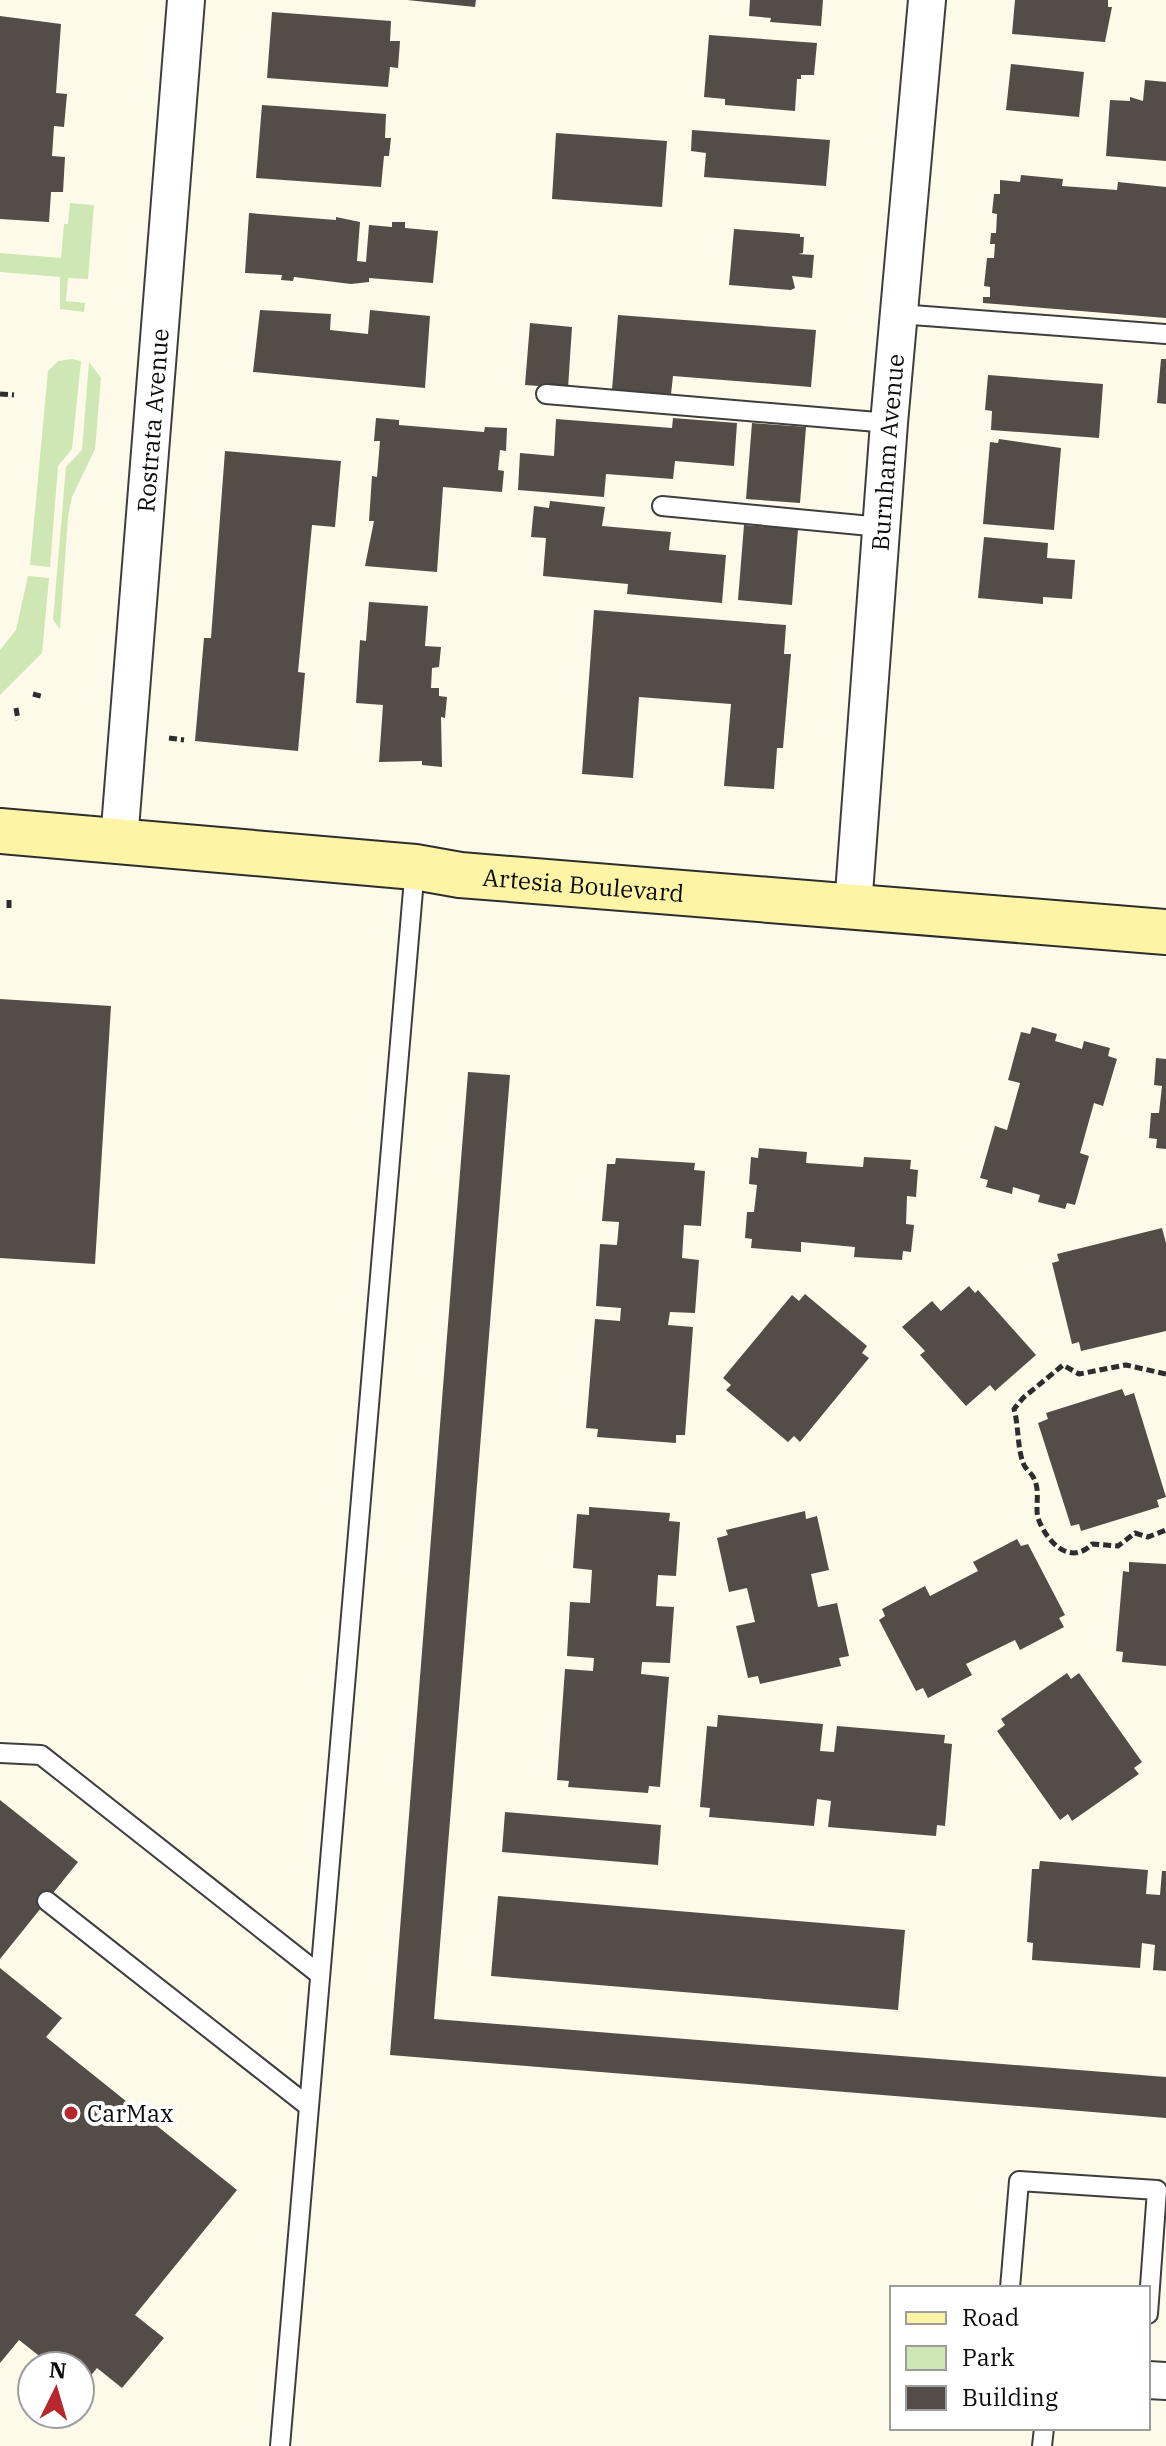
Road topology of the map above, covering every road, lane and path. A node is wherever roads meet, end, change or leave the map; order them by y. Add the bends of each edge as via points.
1 (186, 0) edge
2 (927, 0) edge
3 (899, 314) junction
4 (1166, 334) edge
5 (0, 394) edge
6 (546, 394) dead end
7 (14, 395) dead end
8 (889, 423) junction
9 (662, 506) dead end
10 (881, 527) junction
11 (33, 694) dead end
12 (44, 697) dead end
13 (16, 708) dead end
14 (18, 720) dead end
15 (169, 738) dead end
16 (184, 740) dead end
17 (0, 831) edge
18 (119, 841) junction
19 (415, 867) junction
20 (9, 898) dead end
21 (853, 907) junction
22 (9, 908) dead end
23 (1166, 932) edge
24 (1166, 1374) edge
25 (1166, 1530) edge
26 (0, 1753) edge
27 (47, 1901) dead end
28 (319, 1974) junction
29 (308, 2106) junction
30 (1010, 2286) edge
31 (1150, 2286) edge
32 (280, 2446) edge

1 - 18 street, Rostrata Avenue
2 - 3 street, Burnham Avenue
3 - 4 lane
3 - 8 street, Burnham Avenue
5 - 7 path
6 - 8 lane
8 - 10 street, Burnham Avenue
9 - 10 lane
10 - 21 street, Burnham Avenue
11 - 12 path
13 - 14 path
15 - 16 path
17 - 18 main road, Artesia Boulevard
18 - 19 main road, Artesia Boulevard
19 - 21 main road, Artesia Boulevard
19 - 28 lane
20 - 22 path
21 - 23 main road, Artesia Boulevard
24 - 25 path via 1126,1365 1079,1374 1063,1365 1014,1409 1024,1466 1038,1490 1037,1516 1059,1550 1073,1554 1092,1544 1118,1546 1135,1533 1148,1537
26 - 28 lane via 41,1755
27 - 29 lane
28 - 29 lane
29 - 32 lane
30 - 31 lane via 1019,2181 1157,2190

